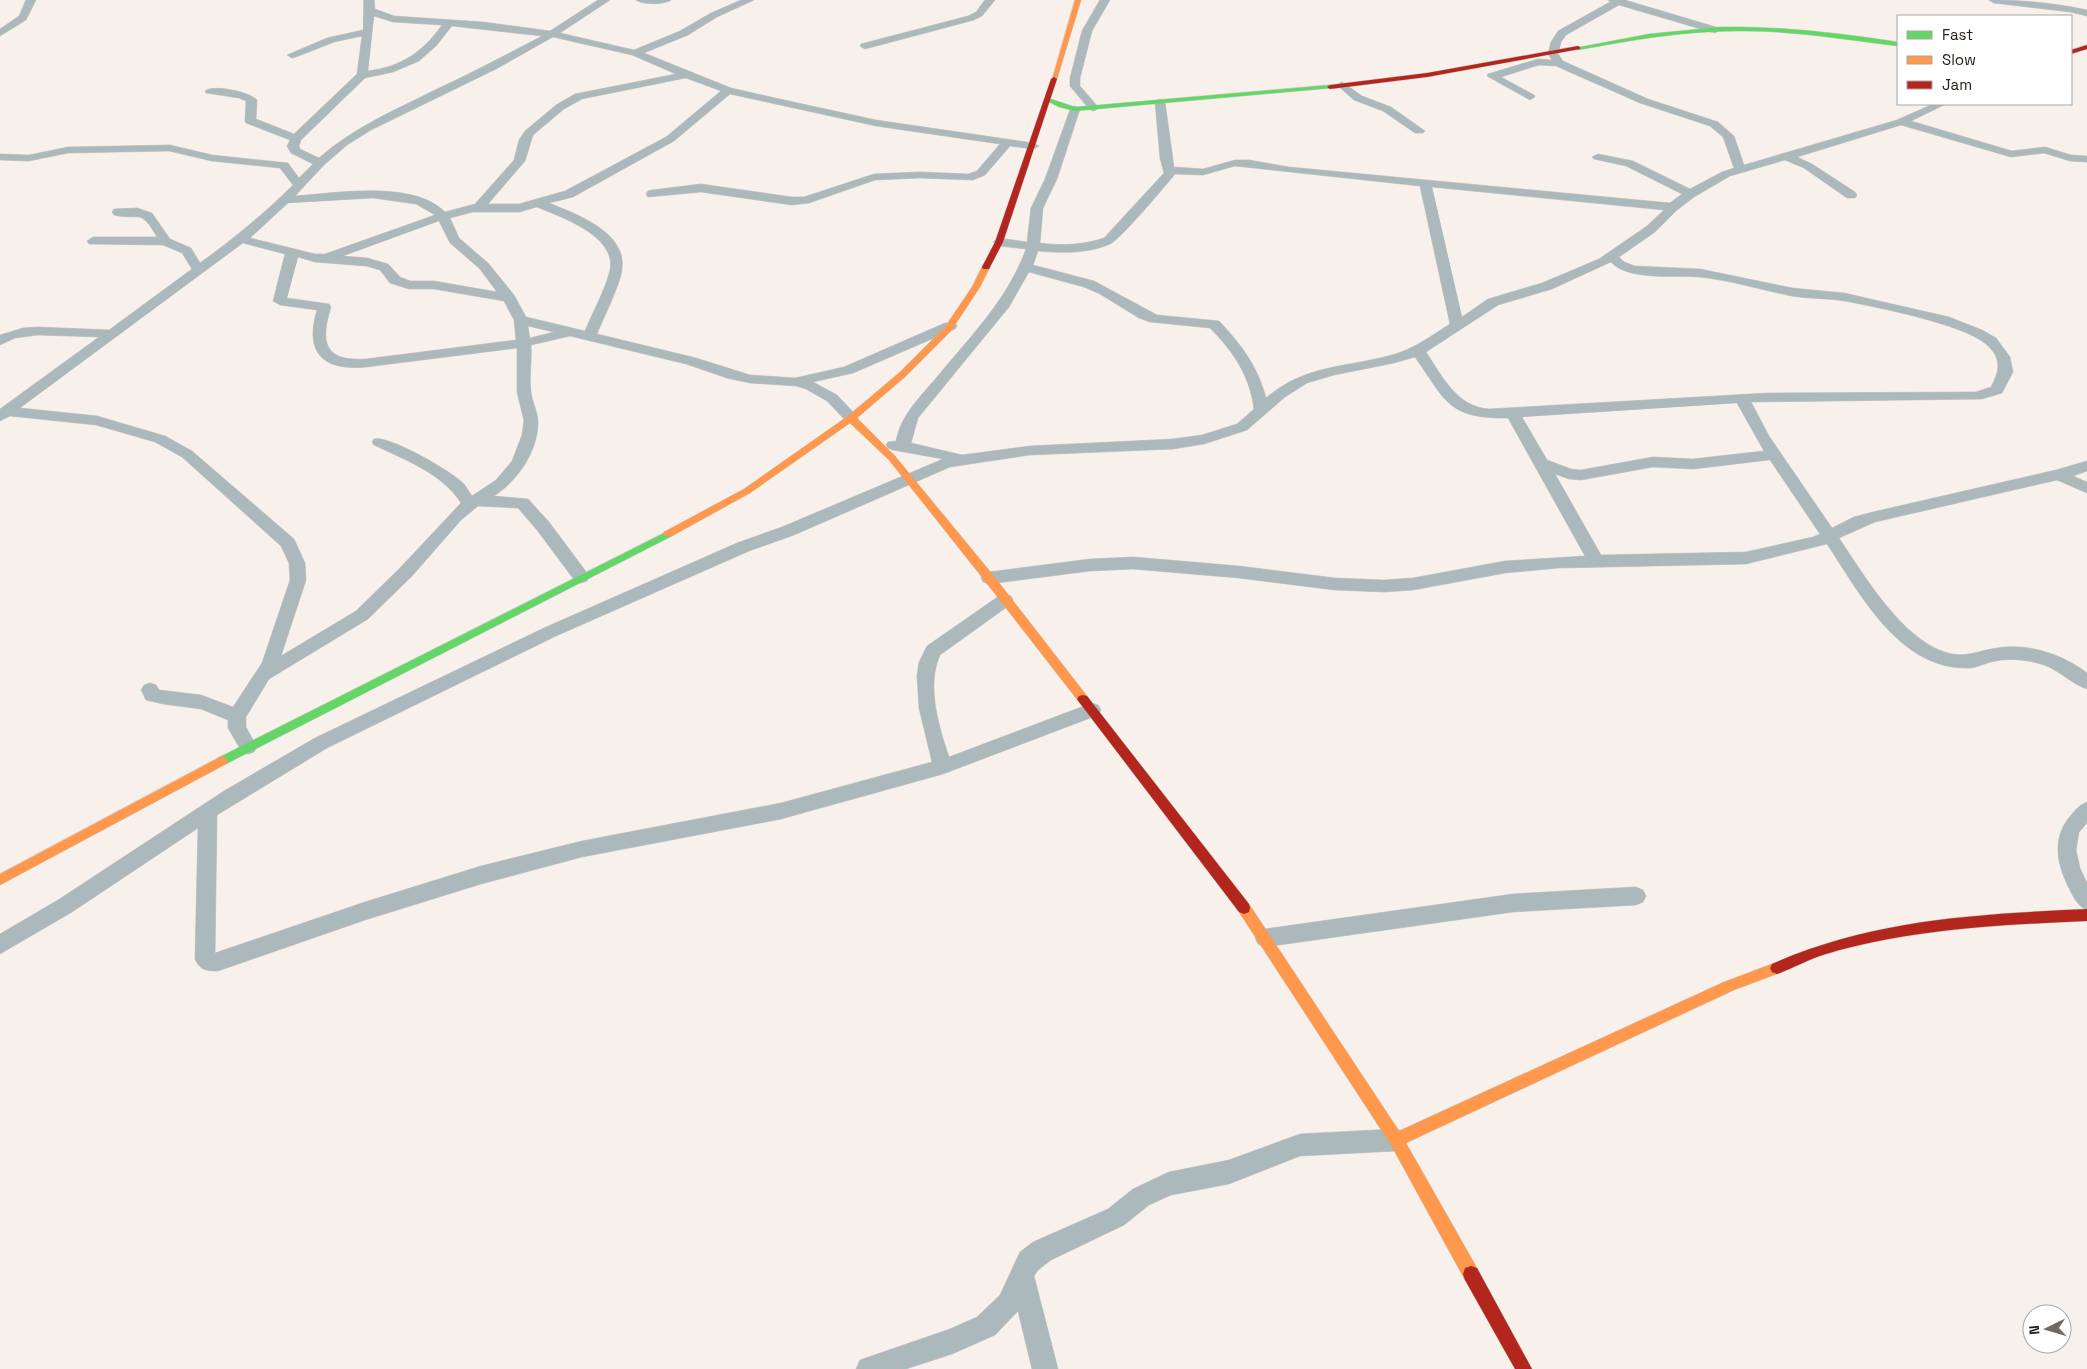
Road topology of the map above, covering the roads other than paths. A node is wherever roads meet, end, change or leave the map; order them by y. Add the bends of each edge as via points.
1 (31, 0) edge
2 (606, 0) edge
3 (642, 0) edge
4 (666, 0) edge
5 (749, 0) edge
6 (990, 0) edge
7 (1078, 0) edge
8 (1105, 0) edge
9 (1600, 0) edge
10 (1616, 0) edge
11 (1994, 0) edge
12 (370, 5) edge
13 (1601, 12) junction
14 (2087, 12) edge
15 (450, 23) junction
16 (1715, 30) junction
17 (367, 32) junction
18 (0, 33) edge
19 (552, 34) junction
20 (1897, 44) edge
21 (865, 46) dead end
22 (2087, 47) edge
23 (2072, 52) edge
24 (635, 53) junction
25 (292, 55) dead end
26 (1556, 59) junction
27 (362, 75) junction
28 (688, 75) junction
29 (1342, 85) junction
30 (728, 90) junction
31 (210, 91) dead end
32 (1530, 97) dead end
33 (1048, 100) junction
34 (1160, 102) junction
35 (1939, 105) edge
36 (1094, 108) junction
37 (1075, 109) junction
38 (1901, 122) junction
39 (1419, 131) dead end
40 (296, 139) junction
41 (1008, 142) junction
42 (1033, 146) junction
43 (1786, 156) junction
44 (0, 157) edge
45 (1598, 157) dead end
46 (2087, 159) edge
47 (320, 163) junction
48 (1171, 170) junction
49 (1740, 170) junction
50 (1424, 183) junction
51 (299, 185) junction
52 (652, 194) dead end
53 (1690, 194) junction
54 (1851, 195) dead end
55 (284, 200) junction
56 (538, 203) junction
57 (479, 207) junction
58 (1673, 207) junction
59 (118, 212) dead end
60 (442, 216) junction
61 (241, 239) junction
62 (93, 241) dead end
63 (165, 241) junction
64 (999, 242) junction
65 (1033, 247) junction
66 (292, 252) junction
67 (1612, 256) junction
68 (326, 258) junction
69 (1026, 267) junction
70 (199, 271) junction
71 (509, 298) junction
72 (521, 320) junction
73 (950, 326) junction
74 (1457, 326) junction
75 (570, 332) junction
76 (112, 334) junction
77 (589, 337) junction
78 (0, 341) edge
79 (524, 343) junction
80 (1418, 351) junction
81 (796, 382) junction
82 (1741, 398) junction
83 (1260, 412) junction
84 (4, 413) edge
85 (1513, 413) junction
86 (851, 418) junction
87 (379, 442) dead end
88 (878, 444) junction
89 (903, 446) junction
90 (1775, 455) junction
91 (960, 459) junction
92 (1543, 464) junction
93 (2087, 466) edge
94 (2058, 475) junction
95 (909, 479) junction
96 (2087, 488) edge
97 (475, 501) junction
98 (1830, 536) junction
99 (1597, 562) junction
100 (582, 577) junction
101 (989, 578) junction
102 (1006, 600) junction
103 (265, 674) junction
104 (2087, 682) edge
105 (150, 690) dead end
106 (1092, 710) junction
107 (237, 716) junction
108 (248, 746) junction
109 (943, 767) junction
110 (2087, 810) edge
111 (208, 811) junction
112 (0, 880) edge
113 (1636, 896) dead end
114 (2087, 901) edge
115 (2087, 915) edge
116 (1265, 938) junction
117 (0, 946) edge
118 (1396, 1140) junction
119 (1022, 1275) junction
120 (869, 1369) edge
121 (1045, 1369) edge
122 (1524, 1369) edge

1 - 18 street via 23,18
2 - 19 street
3 - 4 street
5 - 24 street via 714,15 684,34
6 - 21 street via 979,14 971,18
7 - 33 street
8 - 36 street via 1086,31 1075,78 1075,86
9 - 13 street
10 - 13 street
10 - 16 street
11 - 14 street
12 - 15 street via 379,15 393,19
12 - 17 street
13 - 26 street via 1562,33 1556,42
15 - 19 street
15 - 27 street via 420,55 386,72
16 - 20 street via 1802,32
16 - 26 street via 1646,37
17 - 25 street via 331,40
17 - 27 street
19 - 24 street
19 - 47 street via 367,128
22 - 23 street
24 - 28 street
26 - 29 street
26 - 32 street via 1492,76
26 - 49 street via 1644,101 1714,124 1728,136
27 - 40 street
28 - 30 street
28 - 57 street via 579,96 568,102 529,133 519,161
29 - 34 street
29 - 39 street via 1358,98 1387,109
30 - 41 street via 876,123
30 - 56 street via 670,139 569,194
31 - 40 street via 242,95 252,100 250,120
33 - 37 street
33 - 42 street
34 - 36 street
34 - 48 street via 1166,158
35 - 38 street
36 - 37 street
37 - 65 street via 1051,179 1037,208
38 - 43 street
38 - 46 street via 2011,154 2046,150 2070,158
40 - 47 street via 295,151
41 - 42 street
41 - 52 street via 981,173 968,178 874,177 792,202 701,188
42 - 64 street
43 - 49 street
43 - 54 street via 1808,166
44 - 51 street via 29,158 68,150 170,148 218,158 284,165
45 - 53 street via 1629,163
47 - 51 street
48 - 50 street via 1203,172 1235,163 1249,163
48 - 65 street via 1168,178 1108,241 1077,248
49 - 53 street
50 - 58 street
50 - 74 street
51 - 55 street
53 - 58 street
55 - 60 street via 373,194 420,201 436,208
55 - 61 street
56 - 57 street via 512,208
56 - 77 street via 592,227 616,258 616,270
57 - 60 street
58 - 67 street via 1651,230
59 - 63 street via 140,211 150,216
60 - 68 street
60 - 71 street via 454,240 484,266
61 - 66 street
61 - 70 street
62 - 63 street
63 - 70 street via 187,251
64 - 65 street
64 - 73 street via 976,287
65 - 69 street
66 - 68 street
66 - 79 street via 280,301 324,307 318,342 324,354 333,360 350,365
67 - 74 street via 1547,286 1493,302
67 - 82 street via 1620,265 1633,270 1700,273 1792,292 1844,297 1944,320 1991,341 2004,360 2006,372 1997,390 1977,396
68 - 71 street via 384,267 395,280 409,285 434,285
69 - 83 street via 1089,284 1155,319 1214,324 1247,364 1257,388
69 - 89 street via 1004,304 911,417
70 - 76 street
71 - 72 street
72 - 75 street
72 - 79 street
73 - 81 street via 848,370
73 - 86 street via 903,374
74 - 80 street
75 - 77 street
75 - 79 street
76 - 78 street via 28,331 11,334
76 - 84 street
77 - 81 street via 691,361 750,379
79 - 97 street via 524,392 531,421 529,435 510,474
80 - 83 street via 1302,380
80 - 85 street via 1454,402 1473,411
81 - 86 street via 832,398
82 - 85 street
82 - 90 street
83 - 91 street via 1242,427 1188,442 1045,450
84 - 103 street via 96,421 160,439 187,454 288,543 297,563 298,580
85 - 92 street
86 - 88 street
86 - 100 street via 747,491
87 - 97 street via 426,464 458,487 467,501
88 - 89 street
88 - 95 street
89 - 91 street
90 - 92 street via 1693,464 1653,462 1581,475
90 - 98 street
91 - 95 street
92 - 99 street
93 - 94 street
94 - 96 street
94 - 98 street via 1873,517
95 - 101 street
95 - 111 street via 743,547 550,632 322,744
97 - 100 street via 523,503
97 - 103 street via 456,516 406,572 362,614
98 - 99 street via 1804,546 1746,558
98 - 104 street via 1891,623 1924,648 1964,662 1997,654 2046,658 2062,664
99 - 101 street via 1504,567 1430,582 1384,586 1133,564 1090,565
100 - 108 street
101 - 102 street
102 - 106 street
102 - 109 street via 930,656 926,667 928,708
103 - 107 street
105 - 107 street via 158,698 208,703
106 - 109 street
106 - 116 street
107 - 108 street via 237,728
108 - 112 street
109 - 111 street via 781,811 582,849 481,875 218,962 205,959
110 - 114 street via 2070,830 2066,850 2072,874
111 - 117 street
113 - 116 street via 1513,903
115 - 118 street via 1912,928 1833,946 1729,986
116 - 118 street
118 - 119 street via 1300,1145 1229,1172 1169,1184 1141,1198 1116,1217 1042,1251 1029,1261
118 - 122 street
119 - 120 street via 1009,1304 986,1326
119 - 121 street

